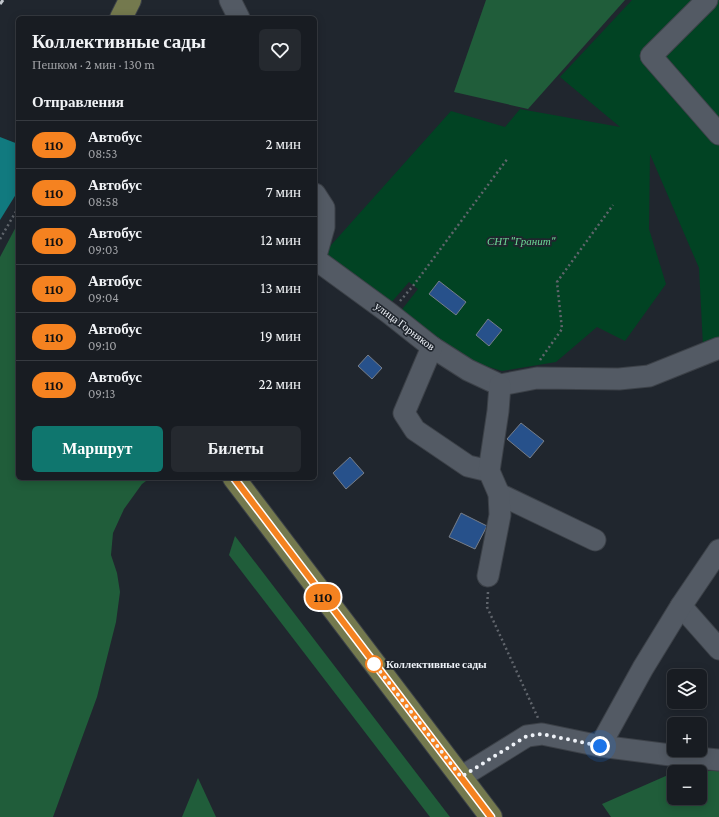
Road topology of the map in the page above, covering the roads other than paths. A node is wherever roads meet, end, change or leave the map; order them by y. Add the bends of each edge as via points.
1 (130, 0) edge
2 (230, 0) edge
3 (706, 0) edge
4 (122, 16) edge
5 (238, 16) edge
6 (719, 134) edge
7 (317, 197) edge
8 (317, 252) edge
9 (317, 260) edge
10 (432, 347) junction
11 (719, 348) edge
12 (500, 385) junction
13 (489, 471) junction
14 (236, 480) edge
15 (499, 494) junction
16 (594, 540) dead end
17 (719, 550) edge
18 (488, 576) road end
19 (681, 606) junction
20 (719, 649) edge
21 (600, 746) junction
22 (719, 760) edge
23 (461, 777) junction
24 (491, 817) edge

1 - 4 main road
2 - 5 street
3 - 6 street via 651,56
7 - 8 street via 324,208 324,227
9 - 10 street, улица Горняков
10 - 12 street, улица Горняков via 468,370
10 - 13 street via 404,413 415,430 468,466
11 - 12 street via 649,376 619,379 537,378
12 - 13 street
13 - 15 street
14 - 23 main road
15 - 16 street
15 - 18 street via 500,515
17 - 19 street
19 - 20 street
19 - 21 street
21 - 22 street
21 - 23 street via 542,734 527,736
23 - 24 main road

